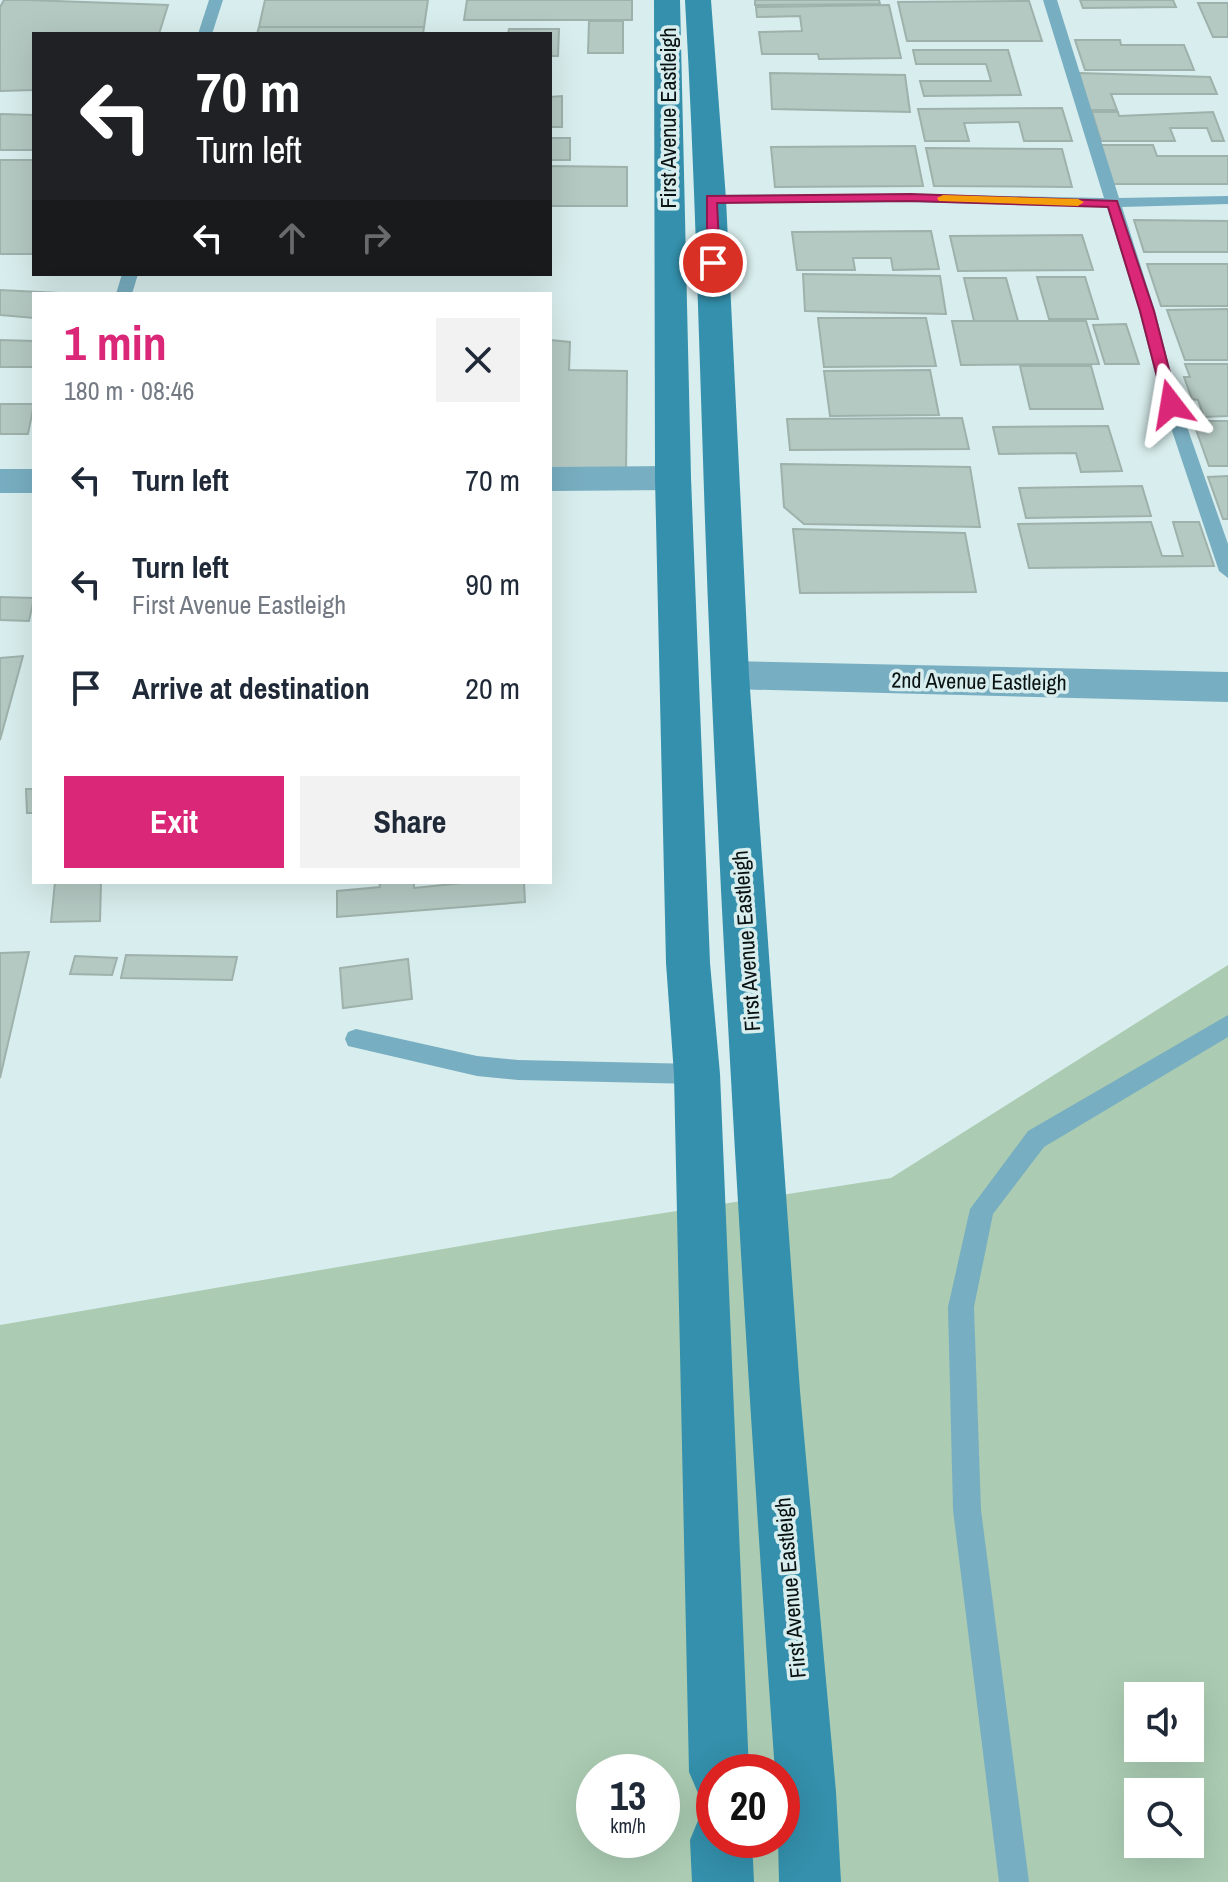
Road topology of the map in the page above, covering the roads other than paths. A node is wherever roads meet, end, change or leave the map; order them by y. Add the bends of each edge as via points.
1 (216, 0) edge
2 (667, 0) edge
3 (698, 0) edge
4 (1050, 0) edge
5 (206, 32) edge
6 (711, 199) junction
7 (1228, 200) edge
8 (1113, 203) junction
9 (673, 478) junction
10 (552, 479) edge
11 (0, 481) edge
12 (32, 481) edge
13 (1228, 571) edge
14 (730, 675) junction
15 (1228, 687) edge
16 (1228, 1025) edge
17 (356, 1039) dead end
18 (697, 1074) junction
19 (718, 1754) edge
20 (722, 1858) edge
21 (723, 1882) edge
22 (810, 1882) edge
23 (1014, 1882) edge

1 - 5 lane
2 - 9 main road, First Avenue Eastleigh
3 - 6 main road, First Avenue Eastleigh
4 - 8 lane
6 - 8 lane
6 - 14 main road, First Avenue Eastleigh
7 - 8 lane
8 - 13 lane via 1171,404
9 - 10 street
9 - 18 main road, First Avenue Eastleigh via 688,963
11 - 12 street
14 - 15 street, 2nd Avenue Eastleigh
14 - 22 main road, First Avenue Eastleigh
16 - 23 lane via 1036,1139 982,1209 961,1307 967,1510
17 - 18 lane via 477,1066
18 - 19 main road, First Avenue Eastleigh
20 - 21 main road

